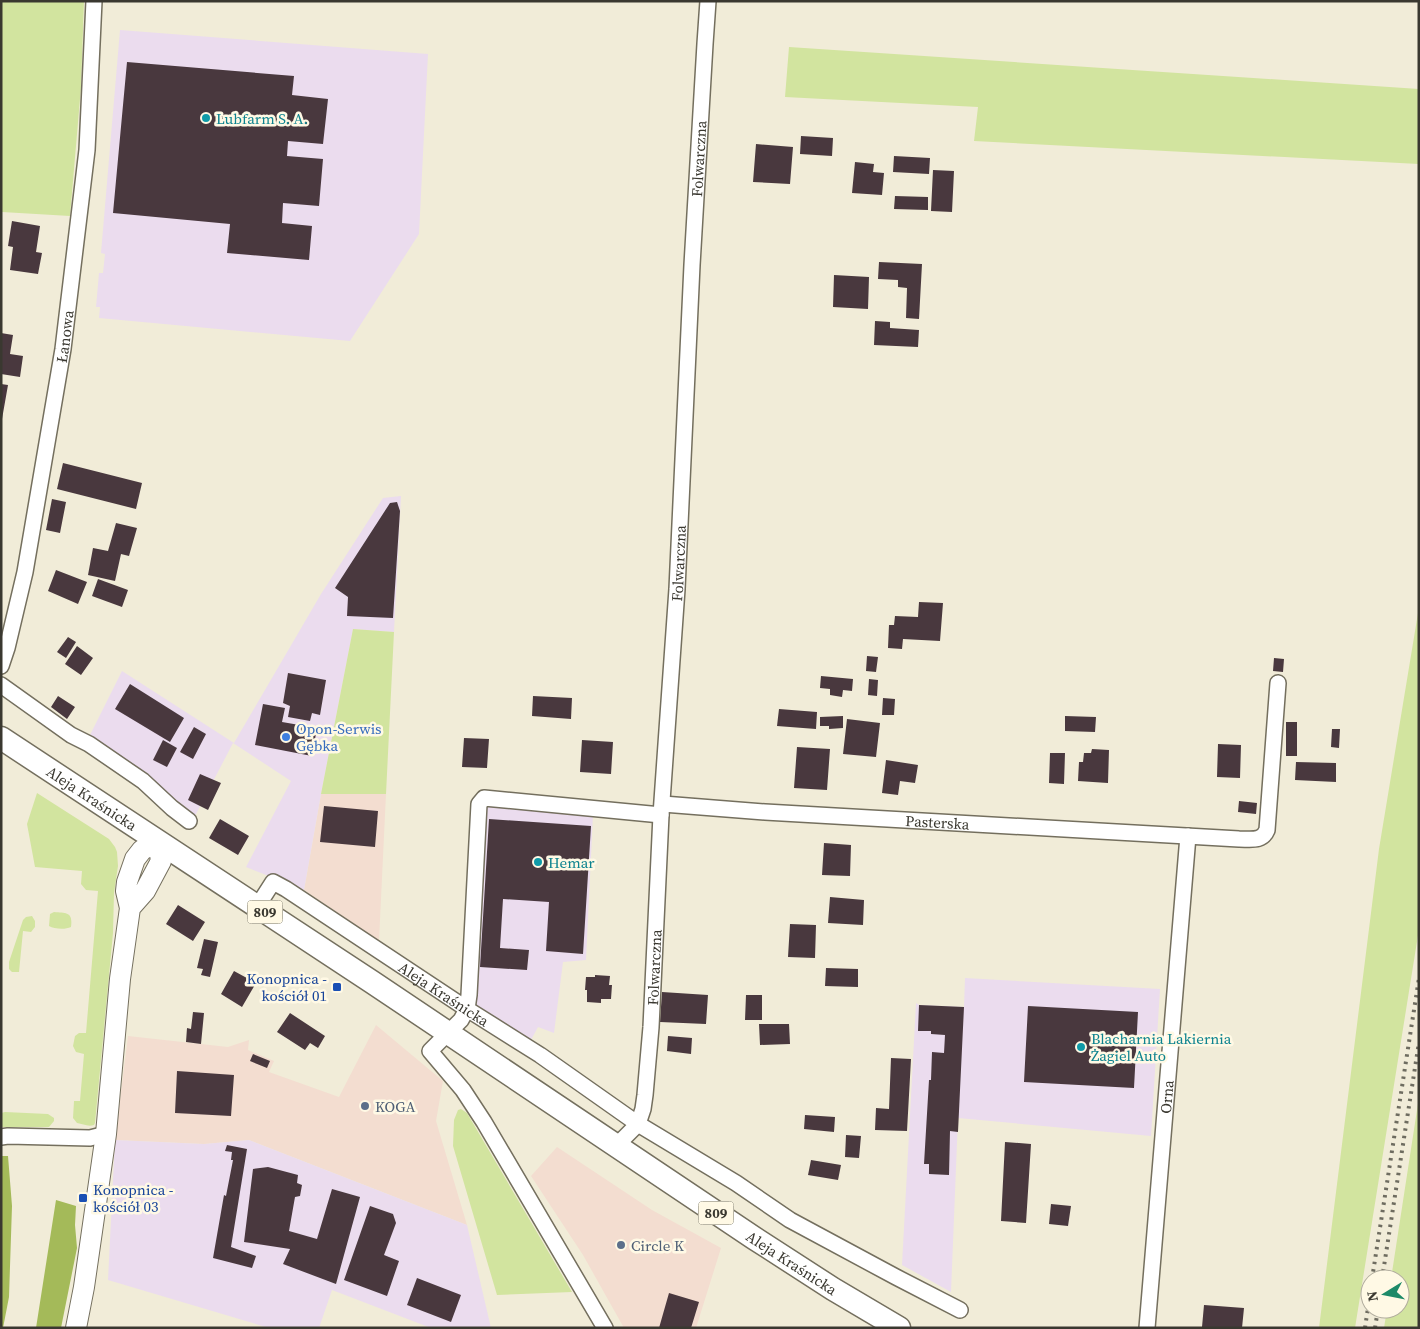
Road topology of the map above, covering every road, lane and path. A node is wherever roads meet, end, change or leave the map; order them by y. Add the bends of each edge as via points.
1 (94, 1) edge
2 (708, 1) edge
3 (1, 666) edge
4 (1278, 683) dead end
5 (1, 685) edge
6 (1, 738) edge
7 (662, 809) junction
8 (189, 821) dead end
9 (1188, 836) junction
10 (158, 841) junction
11 (257, 907) junction
12 (467, 1009) junction
13 (447, 1033) junction
14 (638, 1124) junction
15 (106, 1134) junction
16 (1, 1137) edge
17 (616, 1146) junction
18 (960, 1310) dead end
19 (76, 1328) edge
20 (605, 1328) edge
21 (900, 1328) edge
22 (1147, 1328) edge

1 - 3 street, Łanowa via 87,150 63,349 25,572
2 - 7 street, Folwarczna
4 - 9 street, Pasterska via 1264,836 1259,839
5 - 8 street via 143,781
6 - 10 main road, Aleja Kraśnicka / 809
7 - 9 street, Pasterska
7 - 12 street, Pasterska via 484,798 479,804
7 - 14 street, Folwarczna via 646,1095
9 - 22 street, Orna
10 - 11 main road, Aleja Kraśnicka / 809
10 - 15 street via 161,861 145,891 130,908
11 - 12 street, Aleja Kraśnicka via 273,882
11 - 13 main road, Aleja Kraśnicka / 809
12 - 13 street
12 - 14 street, Aleja Kraśnicka via 540,1055
13 - 17 main road, Aleja Kraśnicka / 809
13 - 20 street via 430,1051 463,1090 484,1122
14 - 17 street
14 - 18 street, Aleja Kraśnicka via 790,1220
15 - 16 street via 90,1138
15 - 19 street
17 - 21 main road, Aleja Kraśnicka / 809 via 833,1289

